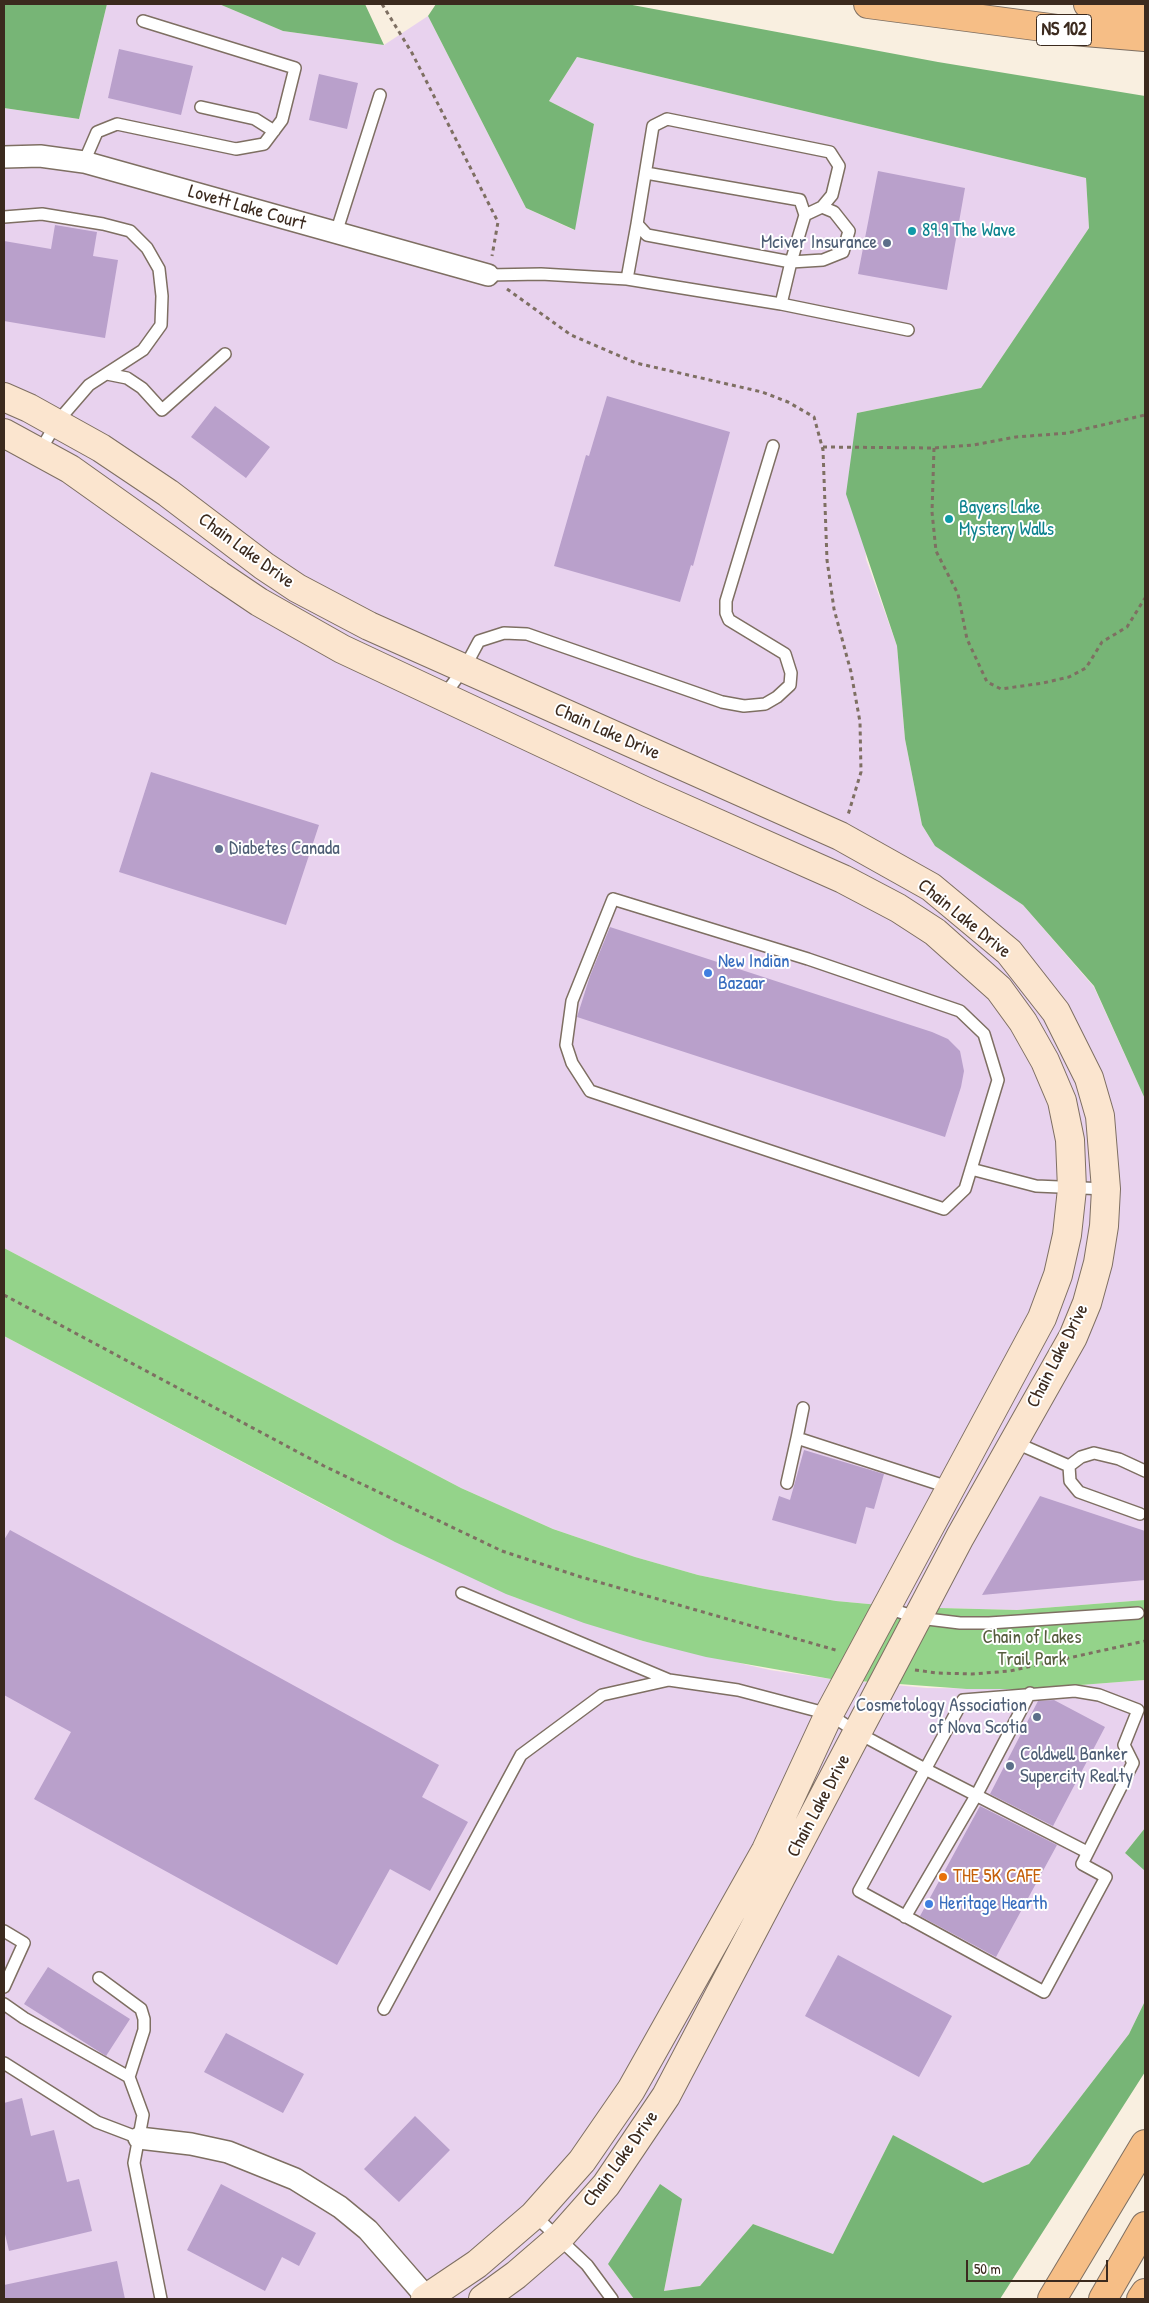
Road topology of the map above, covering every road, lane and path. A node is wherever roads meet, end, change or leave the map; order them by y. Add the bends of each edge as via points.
1 (382, 4) edge
2 (868, 4) edge
3 (1088, 4) edge
4 (1145, 9) edge
5 (983, 18) junction
6 (143, 21) dead end
7 (1145, 37) edge
8 (1145, 56) edge
9 (380, 95) dead end
10 (201, 107) dead end
11 (274, 131) junction
12 (4, 157) edge
13 (84, 162) junction
14 (646, 173) junction
15 (822, 207) junction
16 (805, 216) junction
17 (4, 217) edge
18 (637, 224) junction
19 (336, 234) junction
20 (791, 262) junction
21 (488, 275) junction
22 (627, 280) junction
23 (781, 304) junction
24 (908, 330) dead end
25 (225, 354) dead end
26 (107, 374) junction
27 (4, 397) edge
28 (1145, 415) edge
29 (57, 422) junction
30 (4, 433) edge
31 (773, 446) dead end
32 (823, 447) dead end
33 (934, 448) junction
34 (40, 450) junction
35 (1145, 598) edge
36 (465, 668) junction
37 (444, 697) junction
38 (971, 1169) junction
39 (1072, 1189) junction
40 (1106, 1189) junction
41 (4, 1295) edge
42 (803, 1408) dead end
43 (797, 1438) junction
44 (1014, 1442) junction
45 (1068, 1466) junction
46 (1145, 1471) edge
47 (787, 1483) dead end
48 (950, 1488) junction
49 (1140, 1514) dead end
50 (930, 1525) junction
51 (960, 1537) junction
52 (462, 1593) dead end
53 (887, 1608) junction
54 (1138, 1613) dead end
55 (919, 1618) junction
56 (1145, 1641) edge
57 (859, 1657) junction
58 (893, 1666) junction
59 (669, 1680) junction
60 (1030, 1693) junction
61 (829, 1714) junction
62 (858, 1733) junction
63 (925, 1769) junction
64 (977, 1794) junction
65 (1087, 1852) junction
66 (905, 1917) junction
67 (4, 1931) edge
68 (99, 1978) dead end
69 (4, 1987) edge
70 (4, 2004) edge
71 (384, 2009) dead end
72 (4, 2063) edge
73 (129, 2077) junction
74 (139, 2138) junction
75 (1145, 2144) edge
76 (534, 2215) junction
77 (1145, 2226) edge
78 (560, 2237) junction
79 (1145, 2293) edge
80 (161, 2299) edge
81 (427, 2299) edge
82 (484, 2299) edge
83 (612, 2299) edge
84 (1052, 2299) edge
85 (1102, 2299) edge
86 (1142, 2299) edge

1 - 21 path via 412,53 498,222
2 - 5 highway, NS 102
3 - 4 highway, NS 102
5 - 7 highway, NS 102 via 1072,31
5 - 8 highway
6 - 11 lane via 295,68 282,120
9 - 19 lane
10 - 11 lane via 255,119
11 - 13 lane via 264,144 236,149 117,124 97,132
12 - 13 street, Lovett Lake Court via 40,156
13 - 19 street, Lovett Lake Court
14 - 15 lane via 653,126 667,119 830,152 839,166 832,195
14 - 16 lane via 800,200
14 - 18 lane
15 - 16 lane
15 - 20 lane via 834,212 849,231 843,252 823,260
16 - 20 lane
17 - 26 lane via 42,214 103,224 130,231 147,248 159,269 161,325 143,350
18 - 20 lane via 647,235
18 - 22 lane
19 - 21 street, Lovett Lake Court
20 - 23 lane
21 - 22 lane via 541,274
22 - 23 lane
23 - 24 lane
25 - 26 lane via 162,410 128,378
26 - 29 lane via 89,385
27 - 29 street, Chain Lake Drive
28 - 33 path via 1068,433
29 - 34 lane
29 - 36 street, Chain Lake Drive via 168,493 297,588 369,626
30 - 34 street, Chain Lake Drive
31 - 36 lane via 726,602 726,613 729,620 785,654 791,672 790,685 777,697 765,704 744,706 722,702 527,634 504,633 479,641
32 - 33 path
33 - 35 path via 932,512 936,551 958,594 967,639 988,682 1001,689 1018,687 1069,677 1086,668 1102,642 1127,627
34 - 37 street, Chain Lake Drive via 107,493 259,602 342,649
36 - 37 lane
36 - 40 street, Chain Lake Drive via 840,836 930,887 1009,952 1056,1012 1089,1078 1100,1116
37 - 39 street, Chain Lake Drive via 843,879 935,932 999,989 1045,1060 1062,1101 1070,1140
38 - 38 lane via 965,1189 944,1209 590,1091 572,1063 566,1045 572,1001 613,899 808,959 960,1012 984,1034 998,1080
38 - 39 lane via 1036,1186
39 - 40 lane
39 - 48 street, Chain Lake Drive via 1067,1236 1058,1275 1042,1318
40 - 44 street, Chain Lake Drive via 1098,1263 1086,1303 1073,1336
41 - 57 path via 324,1466 502,1551
42 - 43 lane
43 - 47 lane
43 - 48 lane
44 - 45 lane
44 - 51 street, Chain Lake Drive
45 - 46 lane via 1081,1457 1094,1454 1119,1459
45 - 49 lane via 1070,1481 1079,1492
48 - 50 street, Chain Lake Drive
50 - 51 lane
50 - 53 street, Chain Lake Drive
51 - 55 street, Chain Lake Drive
52 - 59 lane
53 - 55 lane
53 - 57 street, Chain Lake Drive
54 - 55 lane via 989,1623
55 - 58 street, Chain Lake Drive
56 - 58 path via 1010,1671 937,1673
57 - 61 street, Chain Lake Drive
58 - 62 street, Chain Lake Drive
59 - 61 lane via 738,1690
59 - 71 lane via 602,1695 521,1755
60 - 63 lane via 964,1700
60 - 64 lane
60 - 65 lane via 1075,1691 1098,1695 1138,1710 1124,1744 1133,1763
61 - 62 lane
61 - 76 street, Chain Lake Drive via 766,1850 631,2090 582,2161
62 - 63 lane
62 - 78 street, Chain Lake Drive via 666,2096 606,2185
63 - 64 lane
63 - 66 lane via 859,1891
64 - 65 lane
64 - 66 lane
65 - 66 lane via 1082,1864 1106,1877 1044,1992
67 - 69 lane via 24,1944
68 - 73 lane via 141,2009 144,2030
70 - 73 lane
72 - 74 lane via 97,2122
73 - 74 lane via 144,2115
74 - 80 lane via 134,2164
74 - 81 street via 228,2152 295,2179 333,2202 368,2230
75 - 84 highway
76 - 78 lane
76 - 81 street, Chain Lake Drive via 477,2264
77 - 85 highway
78 - 82 street, Chain Lake Drive
78 - 83 lane
79 - 86 highway

